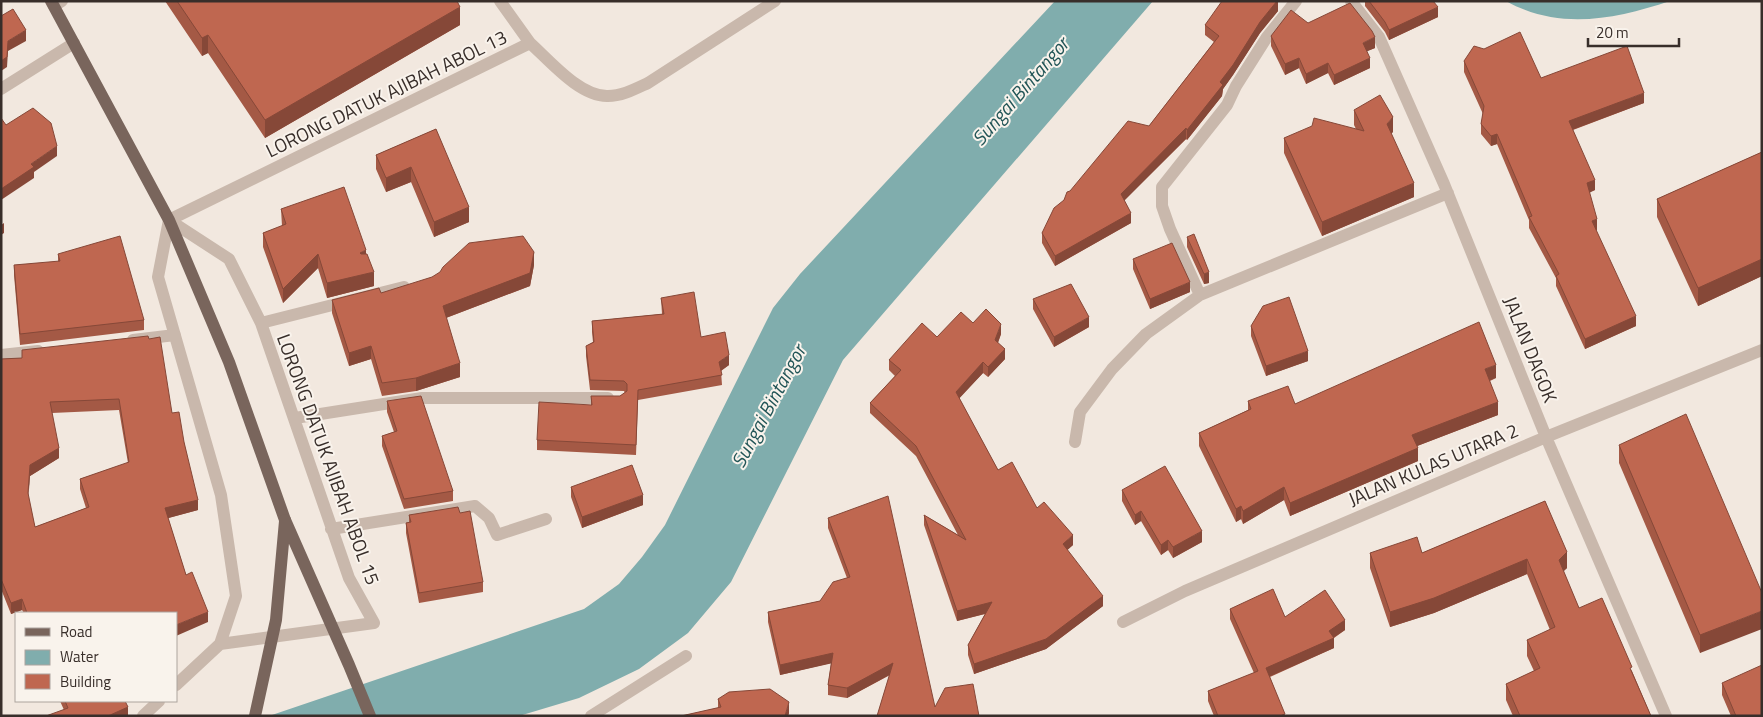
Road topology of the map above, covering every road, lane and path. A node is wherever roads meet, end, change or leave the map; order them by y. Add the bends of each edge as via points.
1 (500, 1) edge
2 (775, 1) edge
3 (1296, 1) edge
4 (1351, 1) edge
5 (55, 3) edge
6 (74, 43) junction
7 (530, 43) junction
8 (1, 89) edge
9 (1448, 193) junction
10 (169, 220) junction
11 (417, 283) edge
12 (1200, 295) junction
13 (261, 323) junction
14 (175, 335) junction
15 (117, 342) edge
16 (50, 350) edge
17 (1762, 350) edge
18 (1, 355) edge
19 (620, 398) edge
20 (295, 418) junction
21 (1546, 436) junction
22 (1074, 442) dead end
23 (546, 519) dead end
24 (285, 520) junction
25 (331, 529) junction
26 (1123, 622) dead end
27 (220, 644) junction
28 (686, 656) dead end
29 (178, 683) edge
30 (158, 702) edge
31 (143, 716) edge
32 (255, 716) edge
33 (370, 716) edge
34 (591, 716) edge
35 (1666, 716) edge

1 - 7 street
2 - 7 street, LORONG DATUK AJIBAH ABOL 13 via 648,83 629,92 607,96 580,89
3 - 12 street via 1267,37 1227,105 1162,188 1162,206 1170,229
4 - 9 street, JALAN DAGOK via 1379,37
5 - 6 main road
6 - 8 street
6 - 10 main road
7 - 10 street, LORONG DATUK AJIBAH ABOL 13
9 - 12 street
9 - 21 street, JALAN DAGOK
10 - 13 street, LORONG DATUK AJIBAH ABOL 15 via 229,259
10 - 14 street via 158,277
10 - 24 main road via 229,362
11 - 13 street
12 - 22 street via 1146,334 1112,369 1080,412
13 - 20 street, LORONG DATUK AJIBAH ABOL 15
14 - 15 street
14 - 27 street via 221,495 236,596
16 - 18 street
17 - 21 street, JALAN KULAS UTARA 2
19 - 20 street via 422,398
20 - 25 street, LORONG DATUK AJIBAH ABOL 15
21 - 26 street, JALAN KULAS UTARA 2 via 1185,591
21 - 35 street, JALAN DAGOK
23 - 25 street via 497,535 489,518 475,506
24 - 32 main road, bridge via 276,620
24 - 33 main road, bridge
25 - 27 street, LORONG DATUK AJIBAH ABOL 15 via 348,578 374,622
27 - 29 street
28 - 34 street
30 - 31 street

